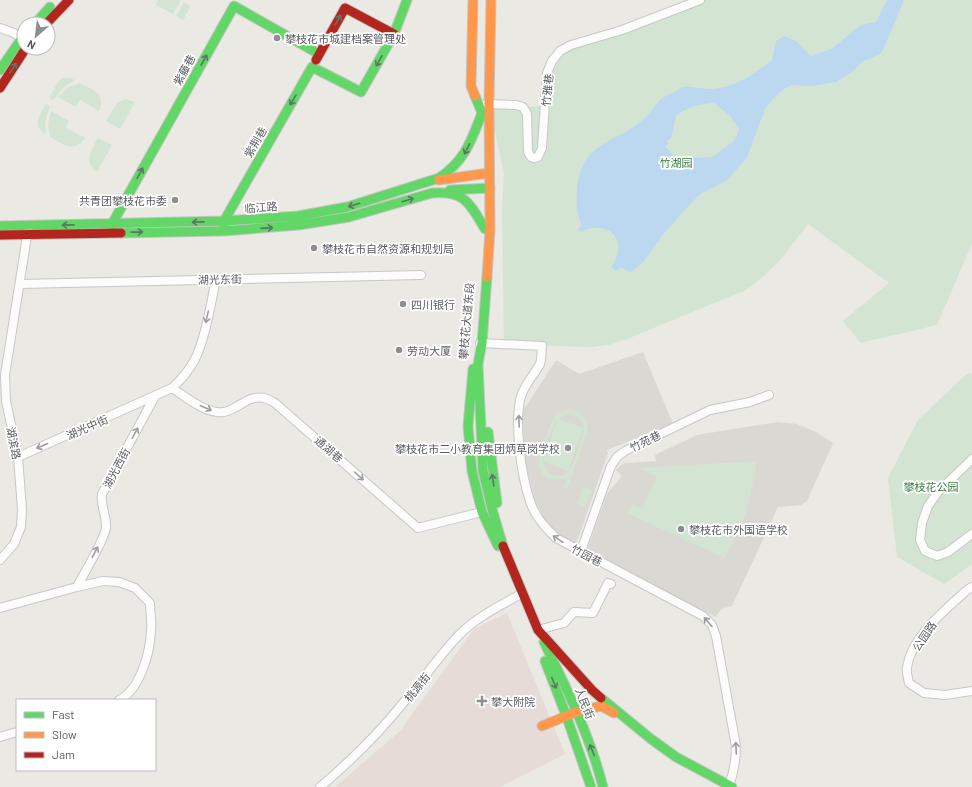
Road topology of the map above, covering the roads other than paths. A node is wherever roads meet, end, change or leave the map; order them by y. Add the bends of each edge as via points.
1 (56, 0) edge
2 (69, 0) edge
3 (407, 0) edge
4 (473, 0) edge
5 (484, 0) edge
6 (491, 0) edge
7 (700, 0) edge
8 (41, 16) edge
9 (54, 16) edge
10 (0, 28) edge
11 (16, 34) edge
12 (394, 34) junction
13 (16, 48) edge
14 (319, 54) junction
15 (21, 56) edge
16 (312, 66) junction
17 (0, 70) edge
18 (0, 88) edge
19 (485, 107) junction
20 (487, 173) junction
21 (429, 182) junction
22 (487, 188) junction
23 (443, 191) junction
24 (224, 221) junction
25 (0, 226) edge
26 (112, 228) junction
27 (485, 229) junction
28 (28, 230) junction
29 (224, 231) junction
30 (2, 235) edge
31 (421, 275) dead end
32 (216, 279) junction
33 (20, 284) junction
34 (479, 343) junction
35 (476, 364) junction
36 (172, 388) junction
37 (769, 395) dead end
38 (155, 396) junction
39 (18, 457) junction
40 (972, 459) edge
41 (482, 512) junction
42 (972, 534) edge
43 (501, 547) junction
44 (581, 551) junction
45 (0, 560) edge
46 (611, 584) dead end
47 (77, 586) junction
48 (972, 587) edge
49 (519, 595) junction
50 (0, 608) edge
51 (536, 632) junction
52 (548, 649) junction
53 (972, 691) edge
54 (121, 699) edge
55 (600, 706) junction
56 (576, 712) junction
57 (566, 715) junction
58 (622, 716) junction
59 (542, 726) dead end
60 (16, 732) edge
61 (0, 737) edge
62 (731, 786) edge
63 (320, 787) edge
64 (591, 787) edge
65 (604, 787) edge
66 (715, 787) edge

1 - 8 main road
2 - 9 main road
3 - 12 main road
4 - 19 main road via 471,86
5 - 19 main road, 攀枝花大道东段
6 - 19 main road, 攀枝花大道东段
7 - 19 street, 竹雅巷 via 560,51 547,73 542,148 538,157 531,157 528,152 527,114 523,107
10 - 11 street
14 -> 12 main road, 紫荆巷 via 345,8
12 -> 16 main road via 361,92
13 - 17 main road
14 - 16 main road, 紫荆巷
26 -> 14 main road, 紫藤巷 via 234,6
18 -> 15 main road
16 -> 24 main road, 紫荆巷
19 - 20 main road, 攀枝花大道东段
19 -> 21 main road, 临江路 via 470,145 458,165
20 - 21 main road
20 - 22 main road, 攀枝花大道东段
21 -> 24 main road, 临江路 via 323,212
22 - 23 main road, 临江路
22 - 27 main road, 攀枝花大道东段
22 - 34 main road, 攀枝花大道东段 via 490,230
23 - 27 main road via 452,192 468,201
29 -> 23 main road, 临江路 via 324,222
24 -> 26 main road, 临江路
24 - 29 main road, 紫荆巷
25 - 28 main road, 临江路
25 - 30 main road
26 - 28 main road, 临江路
26 -> 29 main road, 临江路
27 - 34 main road, 攀枝花大道东段
28 - 30 main road, 临江路
28 - 33 street, 湖滨路
31 - 32 street, 湖光东街
32 - 33 street, 湖光东街
32 -> 36 street via 195,360 185,376
33 - 39 street, 湖滨路 via 5,375 6,401
34 - 35 main road, 攀枝花大道东段
44 -> 34 street, 竹园巷 via 556,538 540,523 530,502 524,476 518,407 522,393 540,362 542,346
35 - 41 main road via 468,426 472,471
35 - 43 main road, 攀枝花大道东段 via 483,471
36 - 38 street, 湖光中街
36 -> 41 street, 通湖巷 via 203,408 218,413 232,410 249,400 262,398 276,403 418,528
37 - 44 street, 竹苑巷 via 750,402 710,410 625,451 617,458 607,477
38 -> 39 street, 湖光中街
47 -> 38 street, 湖光西街 via 106,527 102,494
39 - 45 street, 湖滨路 via 21,527 14,544
40 - 42 street via 938,492 928,506 920,540 925,551 937,556 948,552
41 - 43 main road
43 - 49 main road, 攀枝花大道东段
43 - 51 main road, 攀枝花大道东段
62 -> 44 street, 竹园巷 via 736,746 712,625 703,616
46 - 51 street via 608,583 593,613 574,612 564,623
47 - 50 street
47 - 54 street via 103,581 119,582 135,588 150,603 151,632 147,657 136,685
48 - 53 street, 公园路 via 930,624 913,650 907,668 909,682 924,693 945,695
49 - 51 main road, 攀枝花大道东段
49 - 63 street, 桃源街 via 478,619 458,636 374,737
51 - 52 main road
51 -> 57 main road, 人民街
51 - 58 main road via 592,690
52 - 55 main road
52 - 56 main road, 人民街
55 - 56 main road
55 - 58 main road
55 - 66 main road via 646,744
56 - 57 main road
65 -> 56 main road, 人民街
57 - 59 main road
57 - 64 main road, 人民街
58 - 62 main road via 676,757
60 - 61 street

